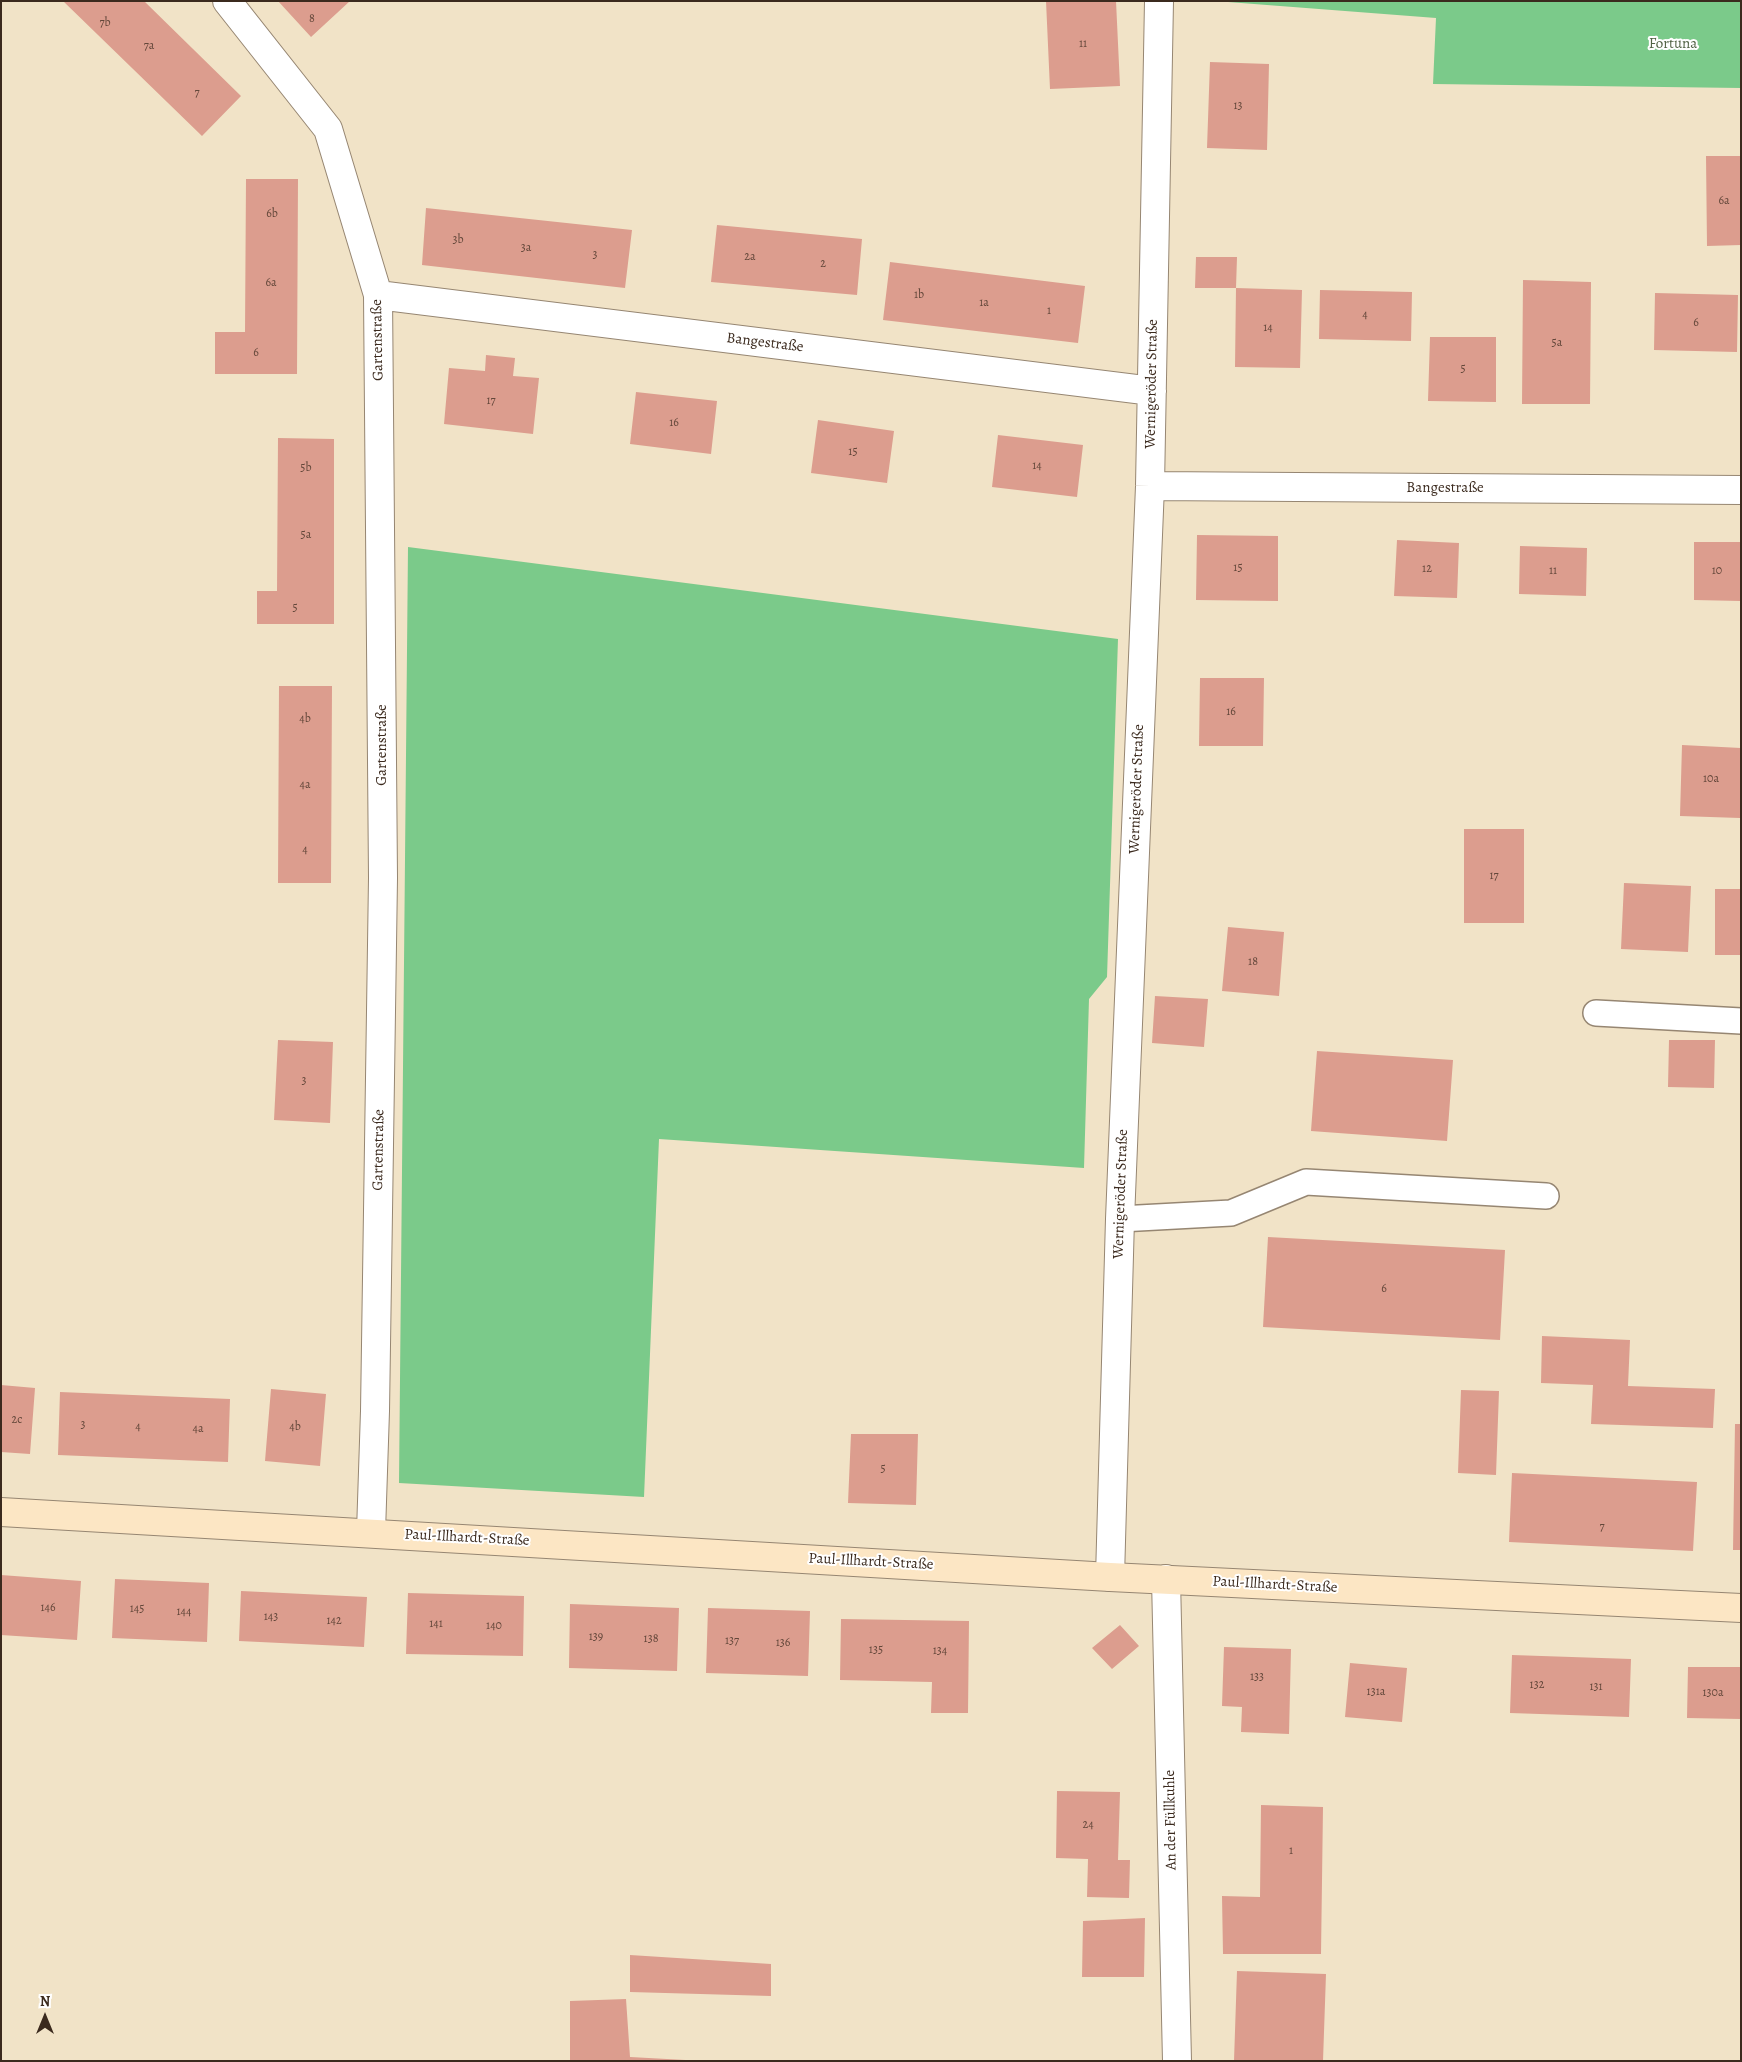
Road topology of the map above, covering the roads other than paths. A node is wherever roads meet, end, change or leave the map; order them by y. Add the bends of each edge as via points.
1 (227, 1) edge
2 (1159, 1) edge
3 (378, 295) junction
4 (1152, 391) junction
5 (1150, 486) junction
6 (1741, 490) edge
7 (1596, 1013) dead end
8 (1741, 1021) edge
9 (1546, 1196) dead end
10 (1120, 1219) junction
11 (1, 1512) edge
12 (371, 1532) junction
13 (1110, 1577) junction
14 (1166, 1579) junction
15 (1741, 1608) edge
16 (1177, 2061) edge

1 - 3 street, Gartenstraße via 328,129
2 - 4 street, Wernigeröder Straße
3 - 4 street, Bangestraße
3 - 12 street, Gartenstraße via 383,878 376,1411
4 - 5 street, Wernigeröder Straße
5 - 6 street, Bangestraße
5 - 10 street, Wernigeröder Straße
7 - 8 lane
9 - 10 lane via 1306,1182 1231,1213
10 - 13 street, Wernigeröder Straße
11 - 12 street, Paul-Illhardt-Straße
12 - 13 street, Paul-Illhardt-Straße
13 - 14 street, Paul-Illhardt-Straße
14 - 15 street, Paul-Illhardt-Straße
14 - 16 street, An der Füllkuhle

